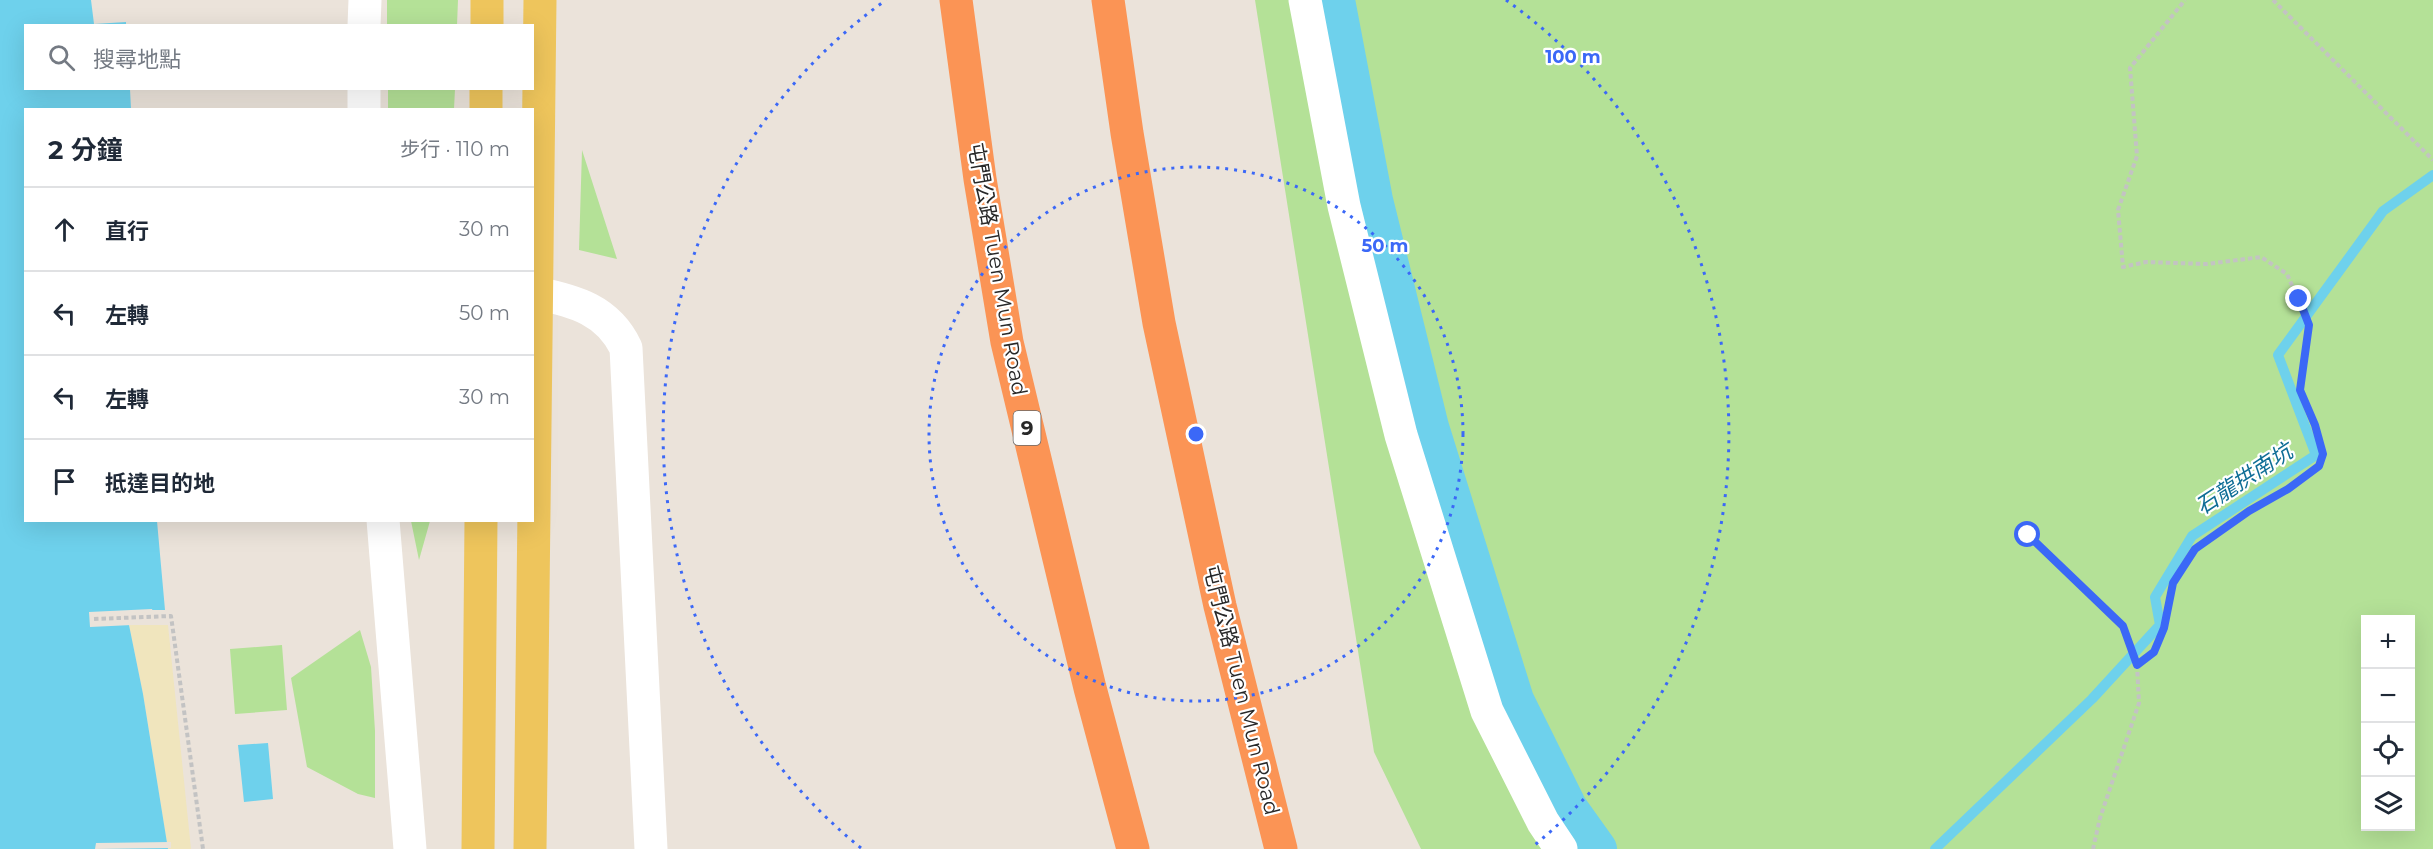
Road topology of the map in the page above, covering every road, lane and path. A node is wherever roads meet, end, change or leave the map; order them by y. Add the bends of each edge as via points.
1 (364, 0) edge
2 (487, 0) edge
3 (540, 0) edge
4 (956, 0) edge
5 (1108, 0) edge
6 (1305, 0) edge
7 (2185, 0) edge
8 (2273, 0) edge
9 (364, 24) edge
10 (487, 24) edge
11 (364, 90) edge
12 (486, 90) edge
13 (364, 108) edge
14 (486, 108) edge
15 (2433, 160) edge
16 (536, 293) junction
17 (534, 515) edge
18 (383, 522) edge
19 (481, 522) edge
20 (534, 522) edge
21 (2028, 535) dead end
22 (94, 619) dead end
23 (2137, 665) junction
24 (203, 849) edge
25 (410, 849) edge
26 (478, 849) edge
27 (531, 849) edge
28 (651, 849) edge
29 (1133, 849) edge
30 (1281, 849) edge
31 (1561, 849) edge
32 (2093, 849) edge

1 - 9 street
2 - 10 main road
3 - 16 main road
4 - 29 highway, 屯門公路 Tuen Mun Road / 9 via 1007,342
5 - 30 highway, 屯門公路 Tuen Mun Road via 1163,344 1220,606
6 - 31 street via 1344,206 1401,435 1487,711 1542,822
7 - 23 path via 2130,68 2137,156 2118,210 2122,267 2146,262 2207,264 2261,257 2287,274 2309,325 2300,390 2323,454 2319,466 2195,549 2173,583 2164,628 2154,652
8 - 15 path
11 - 13 street
12 - 14 main road
16 - 17 main road
16 - 28 street via 592,310 618,332 626,348
18 - 25 street
19 - 26 main road
20 - 27 main road
21 - 23 path via 2123,626
22 - 24 path via 171,616
23 - 32 path via 2139,703

